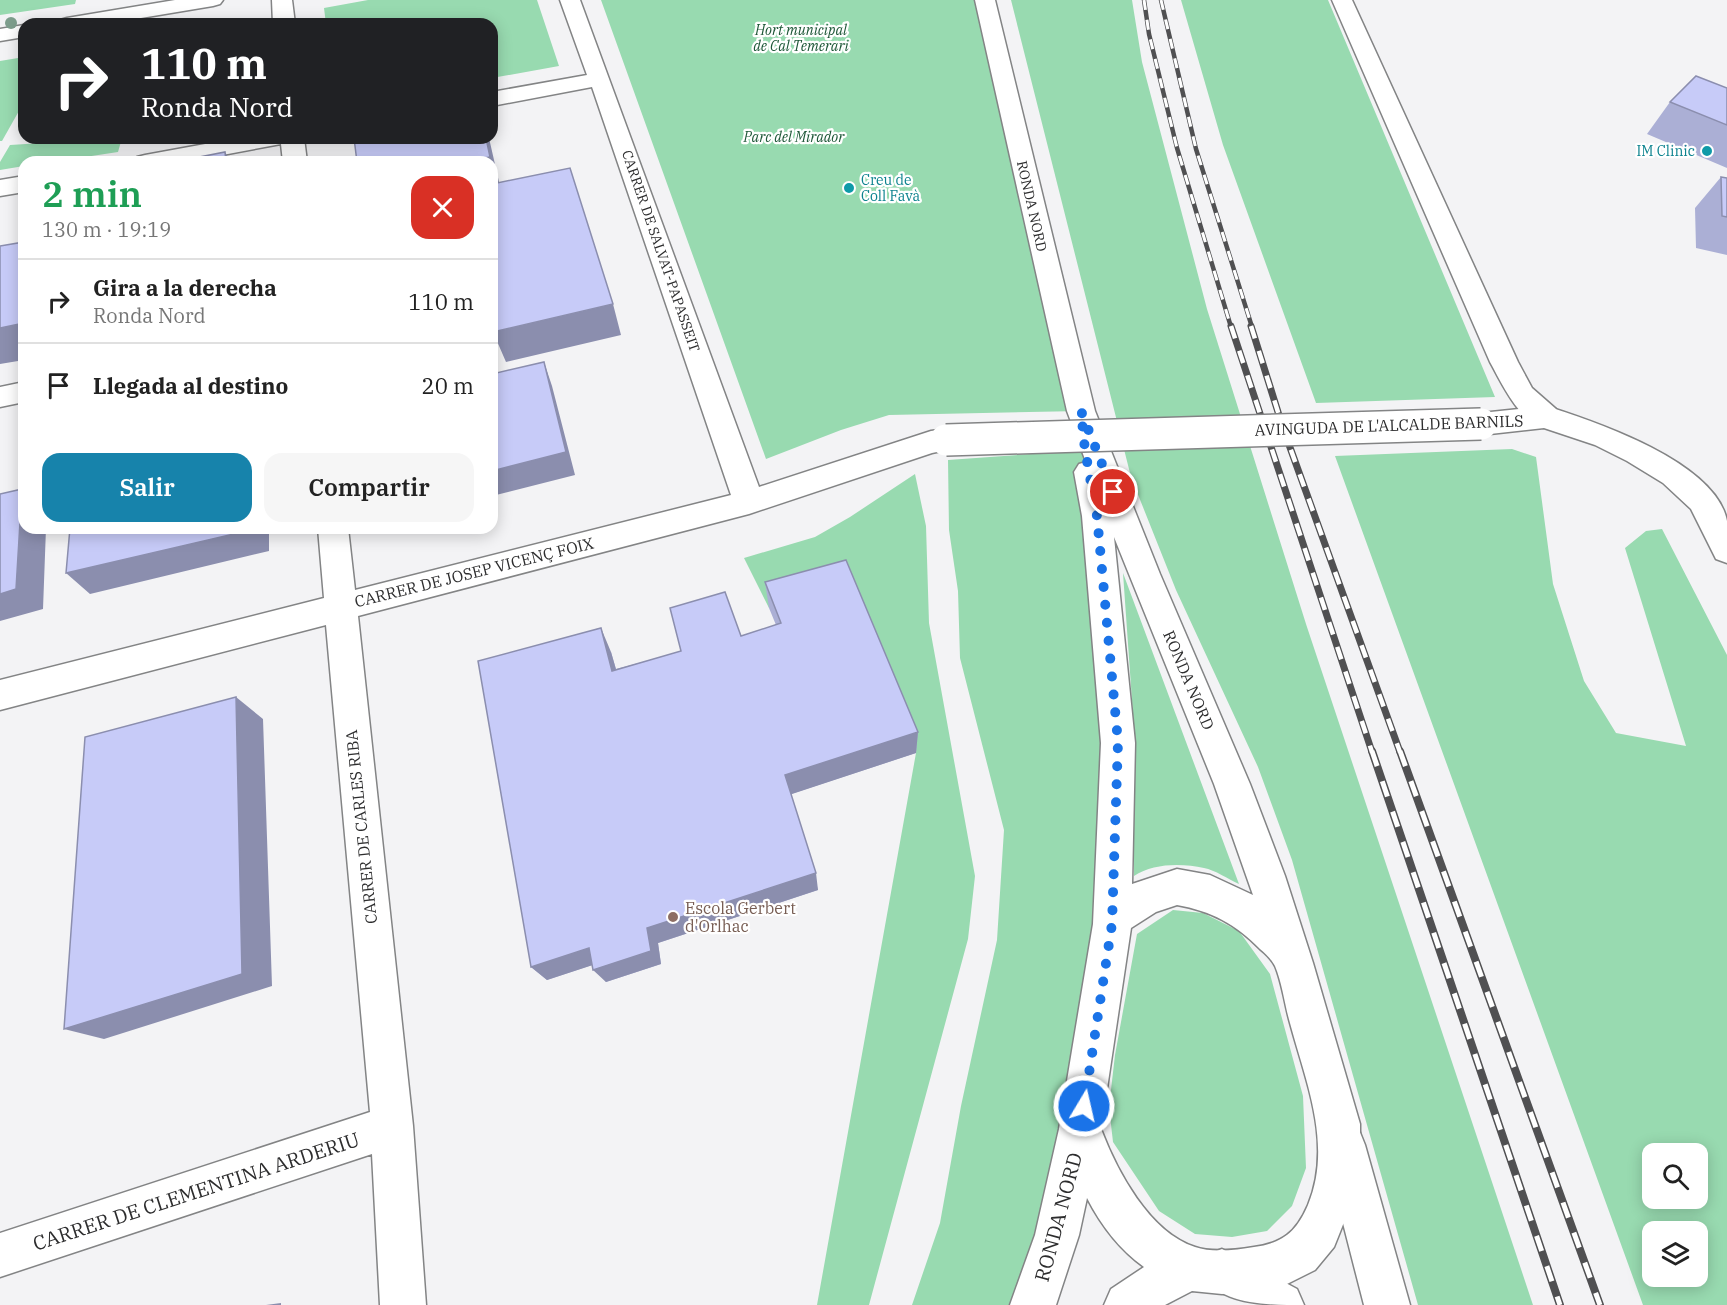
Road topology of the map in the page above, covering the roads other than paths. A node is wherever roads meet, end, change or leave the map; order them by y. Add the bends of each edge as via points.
1 (213, 0) edge
2 (282, 0) edge
3 (570, 0) edge
4 (985, 0) edge
5 (1342, 0) edge
6 (104, 18) edge
7 (284, 18) edge
8 (18, 32) edge
9 (0, 35) edge
10 (600, 79) junction
11 (498, 98) edge
12 (244, 144) edge
13 (178, 156) edge
14 (18, 185) edge
15 (0, 188) edge
16 (18, 393) edge
17 (0, 397) edge
18 (1081, 411) junction
19 (1546, 417) junction
20 (946, 440) joint
21 (749, 502) junction
22 (333, 534) edge
23 (1727, 550) edge
24 (339, 607) junction
25 (0, 695) edge
26 (1112, 924) junction
27 (1290, 953) junction
28 (392, 1126) junction
29 (1080, 1129) junction
30 (1340, 1132) junction
31 (0, 1256) edge
32 (1206, 1270) junction
33 (403, 1305) edge
34 (1034, 1305) edge
35 (1127, 1305) edge
36 (1281, 1305) edge
37 (1387, 1305) edge

1 - 6 street
2 - 7 street
3 - 10 street, CARRER DE SALVAT-PAPASSEIT
4 - 18 street, RONDA NORD
5 - 19 street, AVINGUDA DE L'ALCALDE BARNILS via 1504,362 1522,395
8 - 9 street
10 - 11 street
10 - 21 street, CARRER DE SALVAT-PAPASSEIT
12 - 13 street
14 - 15 street
16 - 17 street
18 - 26 street, RONDA NORD via 1097,516 1118,742
18 - 27 street, RONDA NORD via 1232,784
19 - 20 street, AVINGUDA DE L'ALCALDE BARNILS, bridge via 1481,424
19 - 23 street via 1604,437 1673,475 1702,501
20 - 21 street, CARRER DE JOSEP VICENÇ FOIX
21 - 24 street, CARRER DE JOSEP VICENÇ FOIX
22 - 24 street, CARRER DE CARLES RIBA
24 - 25 street, CARRER DE JOSEP VICENÇ FOIX
24 - 28 street, CARRER DE CARLES RIBA
26 - 27 street, RONDA NORD via 1113,918 1131,903 1157,891 1196,889 1229,900 1256,919
26 - 29 street, RONDA NORD
27 - 30 street, RONDA NORD
28 - 31 street, CARRER DE CLEMENTINA ARDERIU
28 - 33 street, CARRER DE CARLES RIBA
29 - 32 street, RONDA NORD via 1089,1157 1119,1213 1164,1254
29 - 34 street, RONDA NORD via 1057,1235
30 - 32 street, RONDA NORD via 1330,1207 1304,1252 1284,1265 1239,1272
30 - 37 street
32 - 35 street, RONDA NORD via 1151,1288
32 - 36 street

